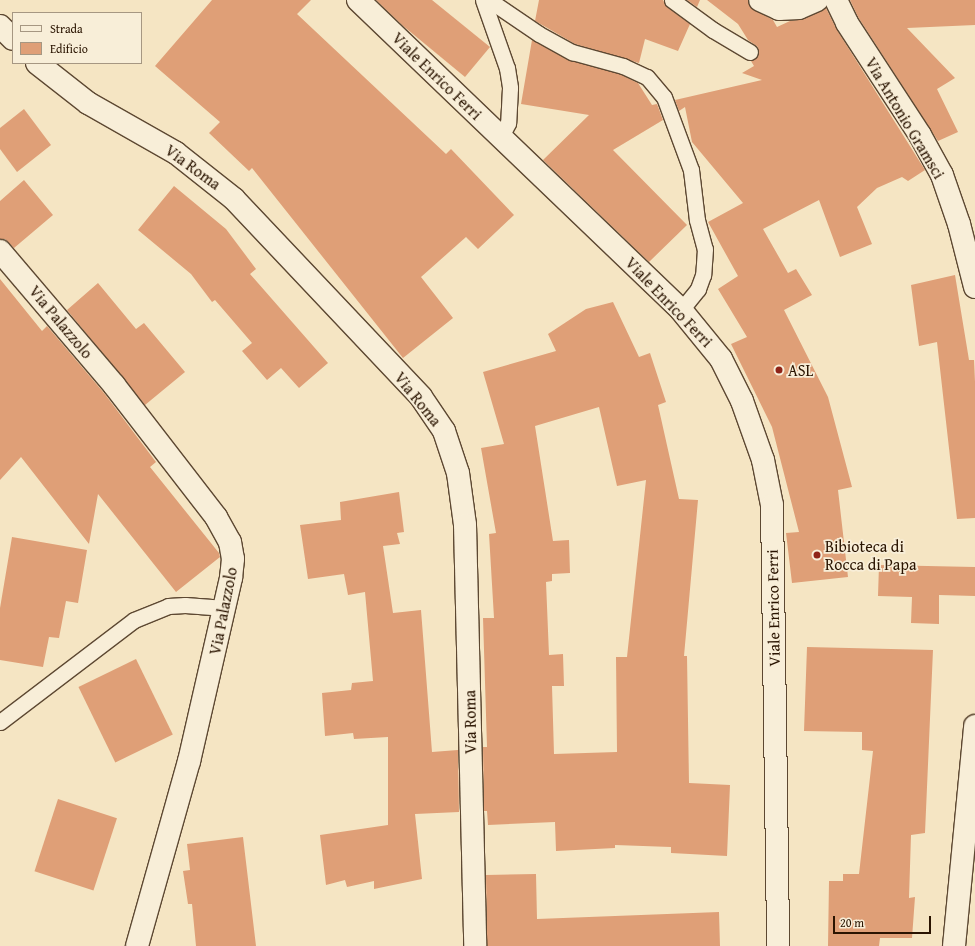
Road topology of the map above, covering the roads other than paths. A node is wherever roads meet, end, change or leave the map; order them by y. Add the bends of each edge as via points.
1 (358, 0) edge
2 (483, 0) edge
3 (489, 0) edge
4 (672, 0) edge
5 (760, 0) edge
6 (817, 0) edge
7 (836, 0) edge
8 (0, 26) edge
9 (12, 38) edge
10 (750, 52) dead end
11 (38, 64) edge
12 (501, 137) junction
13 (0, 251) edge
14 (975, 287) edge
15 (681, 310) junction
16 (225, 608) junction
17 (0, 722) edge
18 (975, 726) edge
19 (137, 946) edge
20 (475, 946) edge
21 (778, 946) edge
22 (954, 946) edge

1 - 12 street, Viale Enrico Ferri
2 - 12 lane via 507,68 510,88 508,123
3 - 15 lane via 539,34 572,52 623,66 647,77 664,97 691,170 697,220 705,249 703,275 698,289
4 - 10 lane via 713,30
5 - 6 street via 779,9 799,8
7 - 14 street, Via Antonio Gramsci via 847,23 920,135 942,175 961,231
8 - 9 street
11 - 20 street, Via Roma via 88,103 176,153 234,199 421,397 444,431 458,473 465,526
12 - 15 street, Viale Enrico Ferri
13 - 16 street, Via Palazzolo via 114,385 225,530 233,559
15 - 21 street, Viale Enrico Ferri via 710,343 732,380 763,460 770,493
16 - 17 lane via 168,606 134,620
16 - 19 street, Via Palazzolo via 190,760
18 - 22 street

